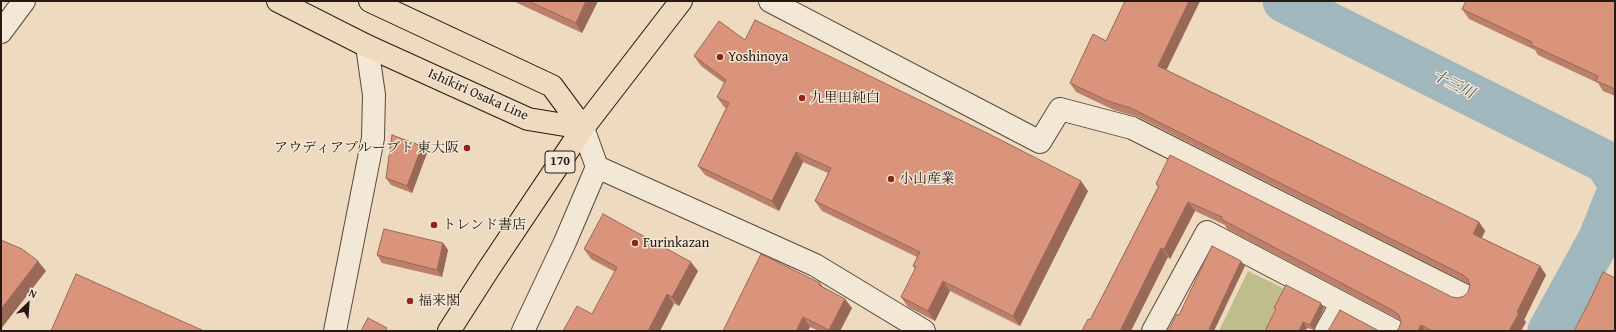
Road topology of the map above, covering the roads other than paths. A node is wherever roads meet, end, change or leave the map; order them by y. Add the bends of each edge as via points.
1 (24, 1) edge
2 (278, 1) edge
3 (370, 1) edge
4 (681, 1) edge
5 (770, 1) edge
6 (1, 32) edge
7 (367, 46) junction
8 (583, 128) junction
9 (597, 167) junction
10 (1464, 295) edge
11 (1340, 304) junction
12 (335, 331) edge
13 (449, 331) edge
14 (522, 331) edge
15 (924, 331) edge
16 (1153, 331) edge
17 (1326, 331) edge
18 (1395, 331) edge

1 - 6 street
2 - 7 main road, Ishikiri Osaka Line
3 - 8 main road via 552,86
4 - 8 main road, 170
5 - 10 street via 1040,142 1060,109 1132,128
7 - 8 main road, Ishikiri Osaka Line via 528,119
7 - 12 street via 374,95 373,138
8 - 9 street
8 - 13 main road, 170
9 - 14 street via 565,242
9 - 15 street via 815,265
11 - 16 street via 1207,232
11 - 17 street
11 - 18 street

